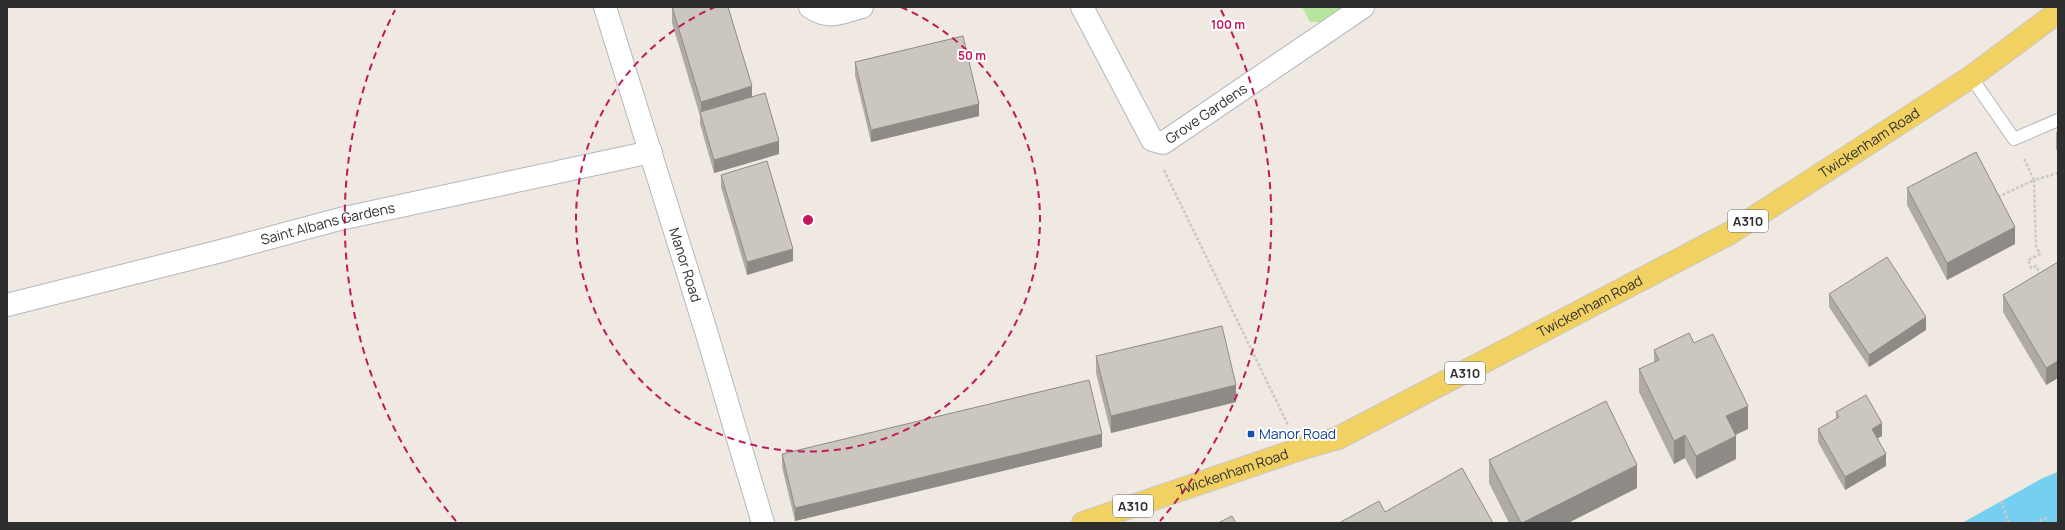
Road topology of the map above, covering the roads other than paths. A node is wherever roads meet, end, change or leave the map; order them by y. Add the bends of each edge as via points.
1 (810, 7) edge
2 (862, 7) edge
3 (1082, 7) edge
4 (1364, 7) edge
5 (2055, 7) edge
6 (608, 8) edge
7 (2058, 11) edge
8 (1971, 77) junction
9 (2058, 120) edge
10 (651, 152) junction
11 (7, 305) edge
12 (763, 523) edge
13 (1083, 523) edge

1 - 2 street via 820,14 830,15
3 - 4 street, Grove Gardens via 1152,140 1163,143
5 - 7 street
6 - 10 street, Manor Road
7 - 8 main road, Twickenham Road / A310
8 - 9 lane via 2014,139
8 - 13 main road, Twickenham Road / A310 via 1730,233 1338,438
10 - 11 street, Saint Albans Gardens via 340,219
10 - 12 street, Manor Road

